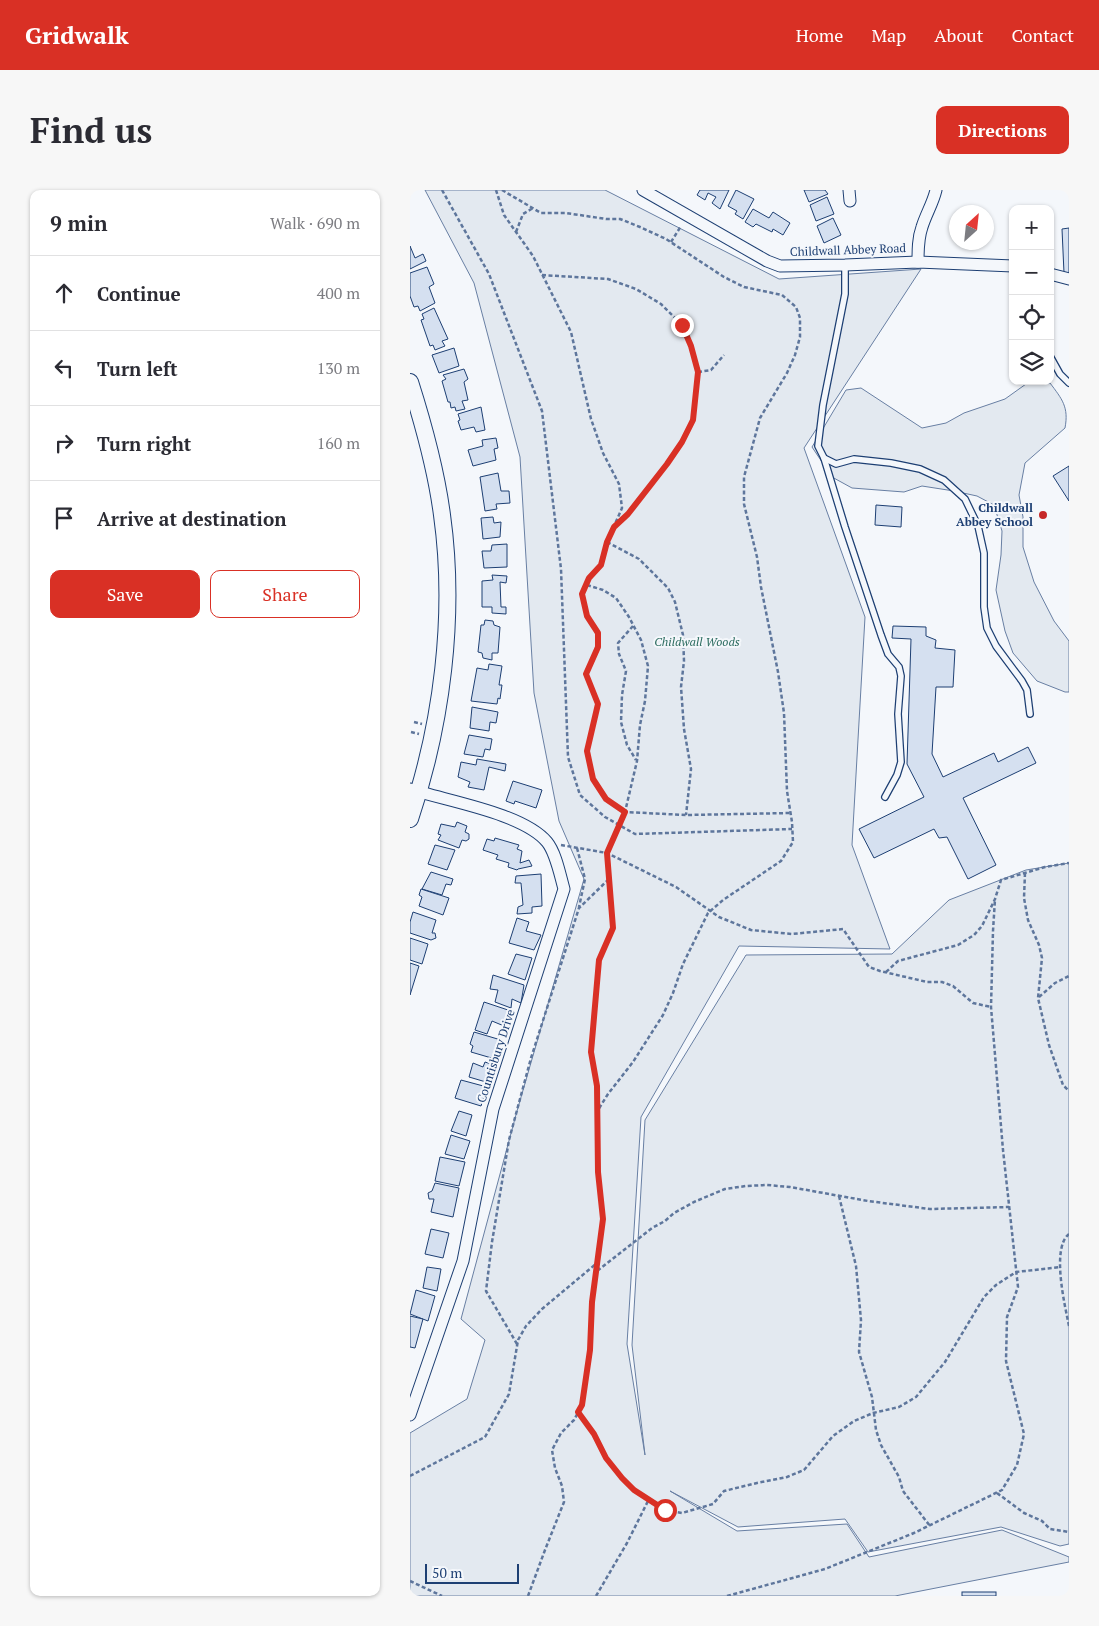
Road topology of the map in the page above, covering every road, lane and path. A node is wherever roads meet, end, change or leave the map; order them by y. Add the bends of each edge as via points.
1 (442, 190) edge
2 (496, 190) edge
3 (502, 190) edge
4 (643, 190) edge
5 (936, 190) edge
6 (533, 208) junction
7 (687, 216) junction
8 (516, 232) junction
9 (671, 243) junction
10 (918, 262) junction
11 (845, 265) junction
12 (1009, 266) edge
13 (542, 275) junction
14 (1054, 275) edge
15 (1069, 279) edge
16 (724, 355) dead end
17 (1054, 363) edge
18 (698, 372) junction
19 (410, 382) edge
20 (1069, 383) edge
21 (824, 458) junction
22 (614, 527) junction
23 (607, 542) junction
24 (586, 584) junction
25 (633, 626) junction
26 (1030, 714) dead end
27 (637, 762) junction
28 (414, 791) edge
29 (885, 797) dead end
30 (625, 812) junction
31 (791, 813) junction
32 (686, 814) junction
33 (410, 819) edge
34 (792, 829) junction
35 (548, 843) junction
36 (577, 848) junction
37 (607, 853) junction
38 (1069, 864) edge
39 (1025, 873) junction
40 (609, 880) junction
41 (995, 899) junction
42 (579, 908) junction
43 (710, 911) junction
44 (886, 972) junction
45 (1069, 976) edge
46 (1038, 998) junction
47 (991, 1007) junction
48 (1069, 1091) edge
49 (598, 1110) junction
50 (839, 1196) junction
51 (1009, 1207) junction
52 (1069, 1234) edge
53 (597, 1263) junction
54 (1061, 1267) junction
55 (597, 1271) junction
56 (1016, 1272) junction
57 (1069, 1326) edge
58 (517, 1344) junction
59 (578, 1412) junction
60 (873, 1414) junction
61 (410, 1415) edge
62 (410, 1476) edge
63 (997, 1493) junction
64 (649, 1499) junction
65 (930, 1526) junction
66 (1069, 1532) edge
67 (410, 1581) edge
68 (527, 1595) edge
69 (442, 1596) edge
70 (596, 1596) edge
71 (726, 1596) edge

1 - 34 path via 489,274 542,411 561,569 568,757 580,795 605,817 635,834
2 - 8 path via 504,215
3 - 6 path
4 - 7 street, Childwall Abbey Road
5 - 10 street via 920,233
6 - 8 path via 523,214
6 - 9 path via 541,213 620,219
7 - 9 path
7 - 11 street, Childwall Abbey Road via 780,266
8 - 13 path
9 - 31 path via 744,287 782,296 796,307 800,318 800,337 795,355 760,418 744,477 744,504 757,557 784,713
10 - 11 street, Childwall Abbey Road
10 - 12 street, Childwall Abbey Road
11 - 21 lane via 845,294 818,446
13 - 18 path via 608,279 636,289 661,304 682,325
13 - 22 path via 571,332 591,419 619,484 622,508
14 - 15 street
16 - 18 path via 711,370
17 - 20 lane
18 - 22 path via 693,420 682,442 642,497
19 - 28 street via 434,465 447,580 443,678 430,747
21 - 26 lane via 836,464 854,459 920,468 944,480 965,499 978,526 984,553 987,628 1028,690
21 - 29 lane via 881,635 888,654 899,666 901,676 898,714 901,762
22 - 23 path
23 - 24 path via 601,565
23 - 32 path via 639,559 668,588 676,602 683,635 681,687 691,769
24 - 25 path via 616,598
24 - 30 path via 582,594 587,616 598,633 598,647 586,674 598,704 587,751 597,786 606,799
25 - 27 path via 648,666
25 - 27 path via 618,643 626,671 621,722 627,745
27 - 30 path
28 - 33 street
28 - 35 street, Countisbury Drive via 508,818 529,827
30 - 32 path
30 - 37 path, bridge
31 - 32 path
31 - 34 path
34 - 43 path via 793,842 781,860
35 - 36 path
35 - 61 street, Countisbury Drive via 564,889 493,1109 463,1261
36 - 37 path
36 - 42 path via 584,879
37 - 40 path
37 - 43 path via 676,887
38 - 39 path
39 - 41 path via 1000,880
39 - 46 path via 1024,898 1028,920 1042,958
40 - 42 path
40 - 49 path via 613,928 599,960 591,1052
41 - 44 path via 974,935 958,945 898,961
41 - 47 path
42 - 58 path via 531,1058 509,1140 492,1242 486,1292
43 - 44 path via 751,930 792,934 842,929 869,967
43 - 49 path via 683,964 663,1015
44 - 47 path via 927,982 942,982 953,986 973,1003
45 - 46 path
46 - 48 path via 1048,1045 1063,1085
47 - 51 path
49 - 53 path via 598,1172 603,1219
50 - 51 path via 930,1209
50 - 55 path via 767,1185 726,1189 674,1213
50 - 60 path via 856,1266 861,1320 859,1352 872,1396
51 - 56 path
52 - 54 path via 1062,1244
53 - 55 path
53 - 58 path via 542,1309 526,1326
54 - 56 path
54 - 57 path via 1061,1291
55 - 59 path via 590,1350 582,1405
56 - 60 path via 984,1297 955,1347 916,1397 899,1407
56 - 63 path via 1018,1287 1007,1318 1006,1360 1024,1434 1017,1465
58 - 62 path via 510,1394 485,1437
59 - 64 path via 622,1478
59 - 68 path via 561,1432 552,1450 564,1502
60 - 64 path via 854,1421 833,1436 804,1470 787,1477 724,1491 713,1504 682,1513 665,1510
60 - 65 path via 881,1445 899,1476 903,1491
63 - 65 path
63 - 66 path via 1050,1529
64 - 70 path
65 - 71 path via 825,1569
67 - 69 path

